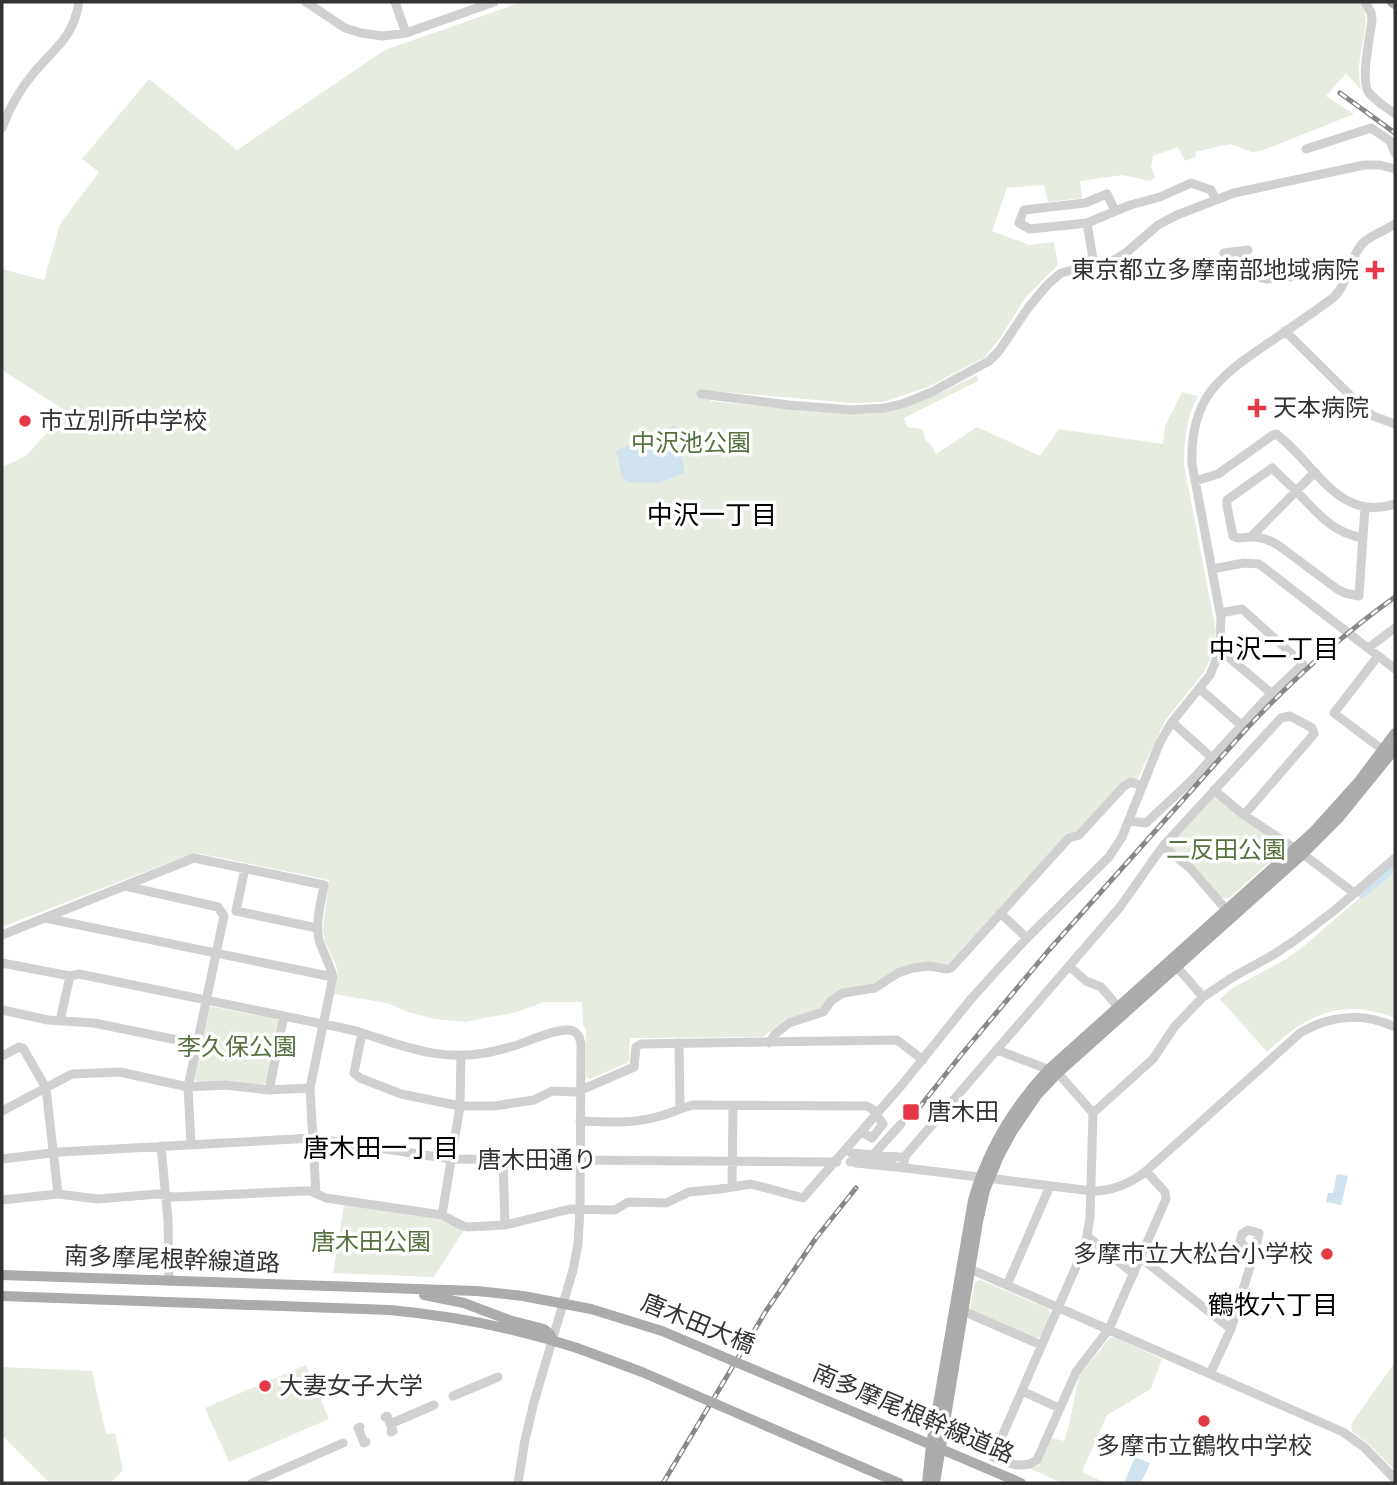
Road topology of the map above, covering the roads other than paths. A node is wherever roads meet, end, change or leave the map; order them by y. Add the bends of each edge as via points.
1 (79, 2) edge
2 (306, 2) edge
3 (395, 2) edge
4 (494, 2) edge
5 (1365, 2) edge
6 (406, 33) junction
7 (1395, 114) edge
8 (2, 128) edge
9 (1306, 149) dead end
10 (1395, 153) edge
11 (1395, 169) edge
12 (1216, 200) junction
13 (1115, 211) junction
14 (1087, 223) junction
15 (1395, 225) edge
16 (1224, 253) dead end
17 (1094, 265) junction
18 (1349, 271) junction
19 (1285, 331) junction
20 (701, 394) dead end
21 (1395, 424) edge
22 (1315, 472) junction
23 (1195, 481) junction
24 (1296, 491) junction
25 (1395, 504) edge
26 (1365, 507) junction
27 (1251, 537) junction
28 (1362, 538) junction
29 (1212, 569) junction
30 (1220, 613) junction
31 (1395, 628) edge
32 (1368, 648) junction
33 (1219, 649) junction
34 (1378, 656) junction
35 (1395, 669) edge
36 (1200, 689) junction
37 (1271, 693) junction
38 (1172, 722) junction
39 (1241, 725) junction
40 (1395, 733) edge
41 (1395, 749) edge
42 (1383, 750) junction
43 (1212, 757) junction
44 (1142, 786) junction
45 (1214, 790) junction
46 (1244, 815) junction
47 (1129, 821) junction
48 (1163, 846) junction
49 (1299, 851) junction
50 (1395, 858) edge
51 (245, 868) junction
52 (123, 885) junction
53 (1354, 893) junction
54 (1000, 913) junction
55 (1229, 914) junction
56 (43, 917) junction
57 (317, 929) junction
58 (2, 934) edge
59 (1027, 938) junction
60 (217, 952) junction
61 (2, 963) edge
62 (1069, 966) junction
63 (1177, 967) junction
64 (70, 976) junction
65 (333, 977) junction
66 (1203, 997) junction
67 (207, 1000) junction
68 (1118, 1007) junction
69 (2, 1010) edge
70 (284, 1016) junction
71 (60, 1021) junction
72 (323, 1024) junction
73 (1395, 1027) edge
74 (362, 1032) junction
75 (769, 1042) junction
76 (679, 1043) junction
77 (197, 1044) junction
78 (997, 1050) junction
79 (461, 1055) junction
80 (2, 1056) edge
81 (923, 1060) junction
82 (1053, 1071) junction
83 (188, 1087) junction
84 (46, 1088) junction
85 (310, 1088) junction
86 (269, 1090) junction
87 (581, 1090) junction
88 (733, 1105) junction
89 (460, 1106) junction
90 (680, 1108) junction
91 (2, 1111) edge
92 (1093, 1113) junction
93 (877, 1114) junction
94 (580, 1121) junction
95 (901, 1124) dead end
96 (313, 1138) junction
97 (191, 1144) junction
98 (161, 1146) junction
99 (53, 1153) junction
100 (874, 1155) junction
101 (900, 1157) dead end
102 (847, 1158) junction
103 (2, 1159) edge
104 (451, 1159) junction
105 (503, 1160) junction
106 (580, 1160) junction
107 (732, 1161) junction
108 (899, 1167) junction
109 (1146, 1171) junction
110 (985, 1178) junction
111 (1050, 1186) junction
112 (732, 1187) junction
113 (1092, 1191) junction
114 (58, 1194) junction
115 (316, 1194) junction
116 (165, 1196) junction
117 (2, 1200) edge
118 (580, 1209) junction
119 (442, 1215) junction
120 (505, 1225) junction
121 (1088, 1237) junction
122 (1141, 1258) junction
123 (1252, 1261) dead end
124 (970, 1269) junction
125 (1134, 1273) junction
126 (2, 1275) edge
127 (169, 1281) junction
128 (1007, 1285) junction
129 (391, 1289) junction
130 (2, 1296) edge
131 (564, 1303) junction
132 (1059, 1307) junction
133 (591, 1309) joint
134 (963, 1311) junction
135 (1109, 1329) junction
136 (1231, 1329) junction
137 (553, 1340) junction
138 (1041, 1345) junction
139 (1210, 1374) junction
140 (498, 1377) dead end
141 (788, 1384) joint
142 (1022, 1391) junction
143 (453, 1396) dead end
144 (434, 1405) dead end
145 (1059, 1408) junction
146 (389, 1424) dead end
147 (363, 1435) dead end
148 (936, 1447) junction
149 (1395, 1479) edge
150 (251, 1483) edge
151 (518, 1483) edge
152 (899, 1483) edge
153 (927, 1483) edge
154 (935, 1483) edge
155 (1021, 1483) edge

1 - 8 street via 69,32 25,84
2 - 6 street via 352,31 383,36
3 - 6 street
4 - 6 street
5 - 7 street via 1372,21 1365,84
9 - 10 street via 1371,128 1390,141
11 - 12 street via 1364,164
12 - 13 street via 1212,190 1191,183
12 - 17 street via 1158,225 1116,259
13 - 14 street
13 - 14 street via 1107,194 1085,204 1024,210 1018,223 1030,229
14 - 17 street
15 - 18 street via 1361,245
16 - 18 street via 1245,251 1244,274 1267,279
17 - 20 street via 1054,278 989,361 905,403 851,410
18 - 19 street via 1333,298
19 - 21 street via 1364,409
19 - 23 street via 1232,368 1204,401 1192,445
22 - 23 street via 1276,434 1218,474
22 - 24 street
22 - 26 street via 1339,496
23 - 29 street
24 - 27 street
24 - 27 street via 1272,468 1227,500 1233,536
24 - 28 street via 1335,529
25 - 26 street
26 - 28 street
27 - 28 street via 1279,545 1337,589 1359,596
29 - 30 street
29 - 32 street via 1244,562 1259,564
30 - 33 street
30 - 37 street via 1242,609 1303,664
31 - 32 street
32 - 34 street
33 - 36 street
33 - 37 street
34 - 35 street
34 - 42 street via 1334,713
36 - 38 street
36 - 39 street
37 - 39 street
38 - 43 street
38 - 44 street
39 - 43 street
40 - 42 main road
41 - 49 main road via 1338,819
42 - 49 main road
43 - 47 street via 1146,823
44 - 47 street
44 - 54 street via 1127,783
45 - 46 street
45 - 46 street via 1281,718 1290,716 1312,728 1314,734
45 - 48 street
46 - 49 street
47 - 59 street via 1109,857
48 - 55 street via 1191,869
48 - 62 street via 1120,907
49 - 53 street
49 - 55 main road
50 - 53 street
51 - 52 street via 194,859
51 - 57 street via 324,885
51 - 57 street via 236,911
52 - 56 street
52 - 60 street via 219,907 224,916
53 - 66 street via 1284,948
54 - 59 street
54 - 75 street via 951,968 913,968 875,988 843,993 823,1012 789,1024
55 - 63 main road
55 - 68 main road
56 - 58 street
56 - 60 street
57 - 65 street
59 - 81 street
60 - 65 street
60 - 67 street
61 - 64 street
62 - 68 street via 1101,987
62 - 78 street
63 - 66 street
63 - 82 main road
64 - 67 street via 79,974
64 - 71 street
65 - 72 street
66 - 92 street via 1175,1026 1153,1059
67 - 70 street
67 - 77 street
68 - 82 main road
69 - 71 street
70 - 72 street
70 - 86 street
71 - 77 street via 94,1023
72 - 74 street
72 - 85 street
73 - 109 street, 唐木田通り via 1369,1018 1347,1017 1300,1032
74 - 79 street via 425,1053
74 - 89 street via 354,1073 360,1078 401,1094
75 - 76 street
75 - 81 street via 897,1040
76 - 87 street via 641,1044 636,1048 634,1067
76 - 90 street
77 - 83 street
78 - 82 street
78 - 108 street
79 - 87 street via 572,1031 581,1044
79 - 89 street
80 - 84 street via 23,1048
81 - 93 street
82 - 92 street
82 - 110 main road via 1031,1088 1016,1109 995,1144
83 - 84 street via 120,1072 72,1074
83 - 86 street
83 - 97 street
84 - 91 street
84 - 99 street
85 - 86 street
85 - 96 street
87 - 89 street via 552,1091 534,1100 494,1106
87 - 94 street
88 - 90 street
88 - 93 street via 867,1106
88 - 107 street
89 - 104 street
90 - 94 street via 627,1122
92 - 113 street
93 - 102 street via 883,1124 872,1138 862,1132
94 - 106 street
95 - 100 street
96 - 97 street, 唐木田通り
96 - 104 street, 唐木田通り
96 - 115 street
97 - 98 street, 唐木田通り
98 - 99 street, 唐木田通り
98 - 116 street
99 - 103 street, 唐木田通り
99 - 114 street
100 - 101 street
100 - 102 street
102 - 107 street, 唐木田通り
102 - 108 street, 唐木田通り, bridge
102 - 112 street via 800,1198 751,1184
104 - 105 street, 唐木田通り
104 - 119 street
105 - 106 street, 唐木田通り
105 - 120 street
106 - 107 street, 唐木田通り
106 - 118 street
107 - 112 street
108 - 110 street, 唐木田通り
109 - 113 street, 唐木田通り via 1121,1186
109 - 122 street via 1166,1199
110 - 111 street, 唐木田通り
110 - 124 main road
110 - 148 main road via 968,1220
111 - 113 street, 唐木田通り
111 - 128 street
112 - 118 street via 689,1192 666,1203 628,1202 615,1210
113 - 121 street
114 - 116 street via 99,1199
114 - 117 street
115 - 116 street
115 - 119 street
116 - 127 street
118 - 120 street
118 - 131 street via 577,1254
119 - 120 street via 468,1227
121 - 125 street
121 - 132 street
122 - 125 street
122 - 136 street
123 - 136 street
124 - 128 street
124 - 134 main road
125 - 135 street
126 - 127 main road, 南多摩尾根幹線道路
127 - 129 main road, 南多摩尾根幹線道路
128 - 132 street
129 - 131 main road, 南多摩尾根幹線道路 via 504,1294
129 - 137 main road via 472,1306 544,1329
130 - 137 main road, 南多摩尾根幹線道路 via 390,1310 447,1316
131 - 133 main road, 南多摩尾根幹線道路
131 - 137 street
132 - 135 street
132 - 138 street
133 - 141 main road, 唐木田大橋, bridge via 662,1331
134 - 138 street
134 - 148 main road
135 - 139 street
135 - 145 street via 1076,1373
136 - 139 street
137 - 151 street via 534,1402
137 - 152 main road, 南多摩尾根幹線道路, bridge via 642,1372
138 - 142 street
139 - 149 street via 1343,1432
140 - 143 street
141 - 148 main road, 南多摩尾根幹線道路
142 - 145 street
142 - 145 street via 993,1457 1010,1464 1032,1464
144 - 146 street
147 - 150 street
148 - 153 main road
148 - 154 main road
148 - 155 main road, 南多摩尾根幹線道路

